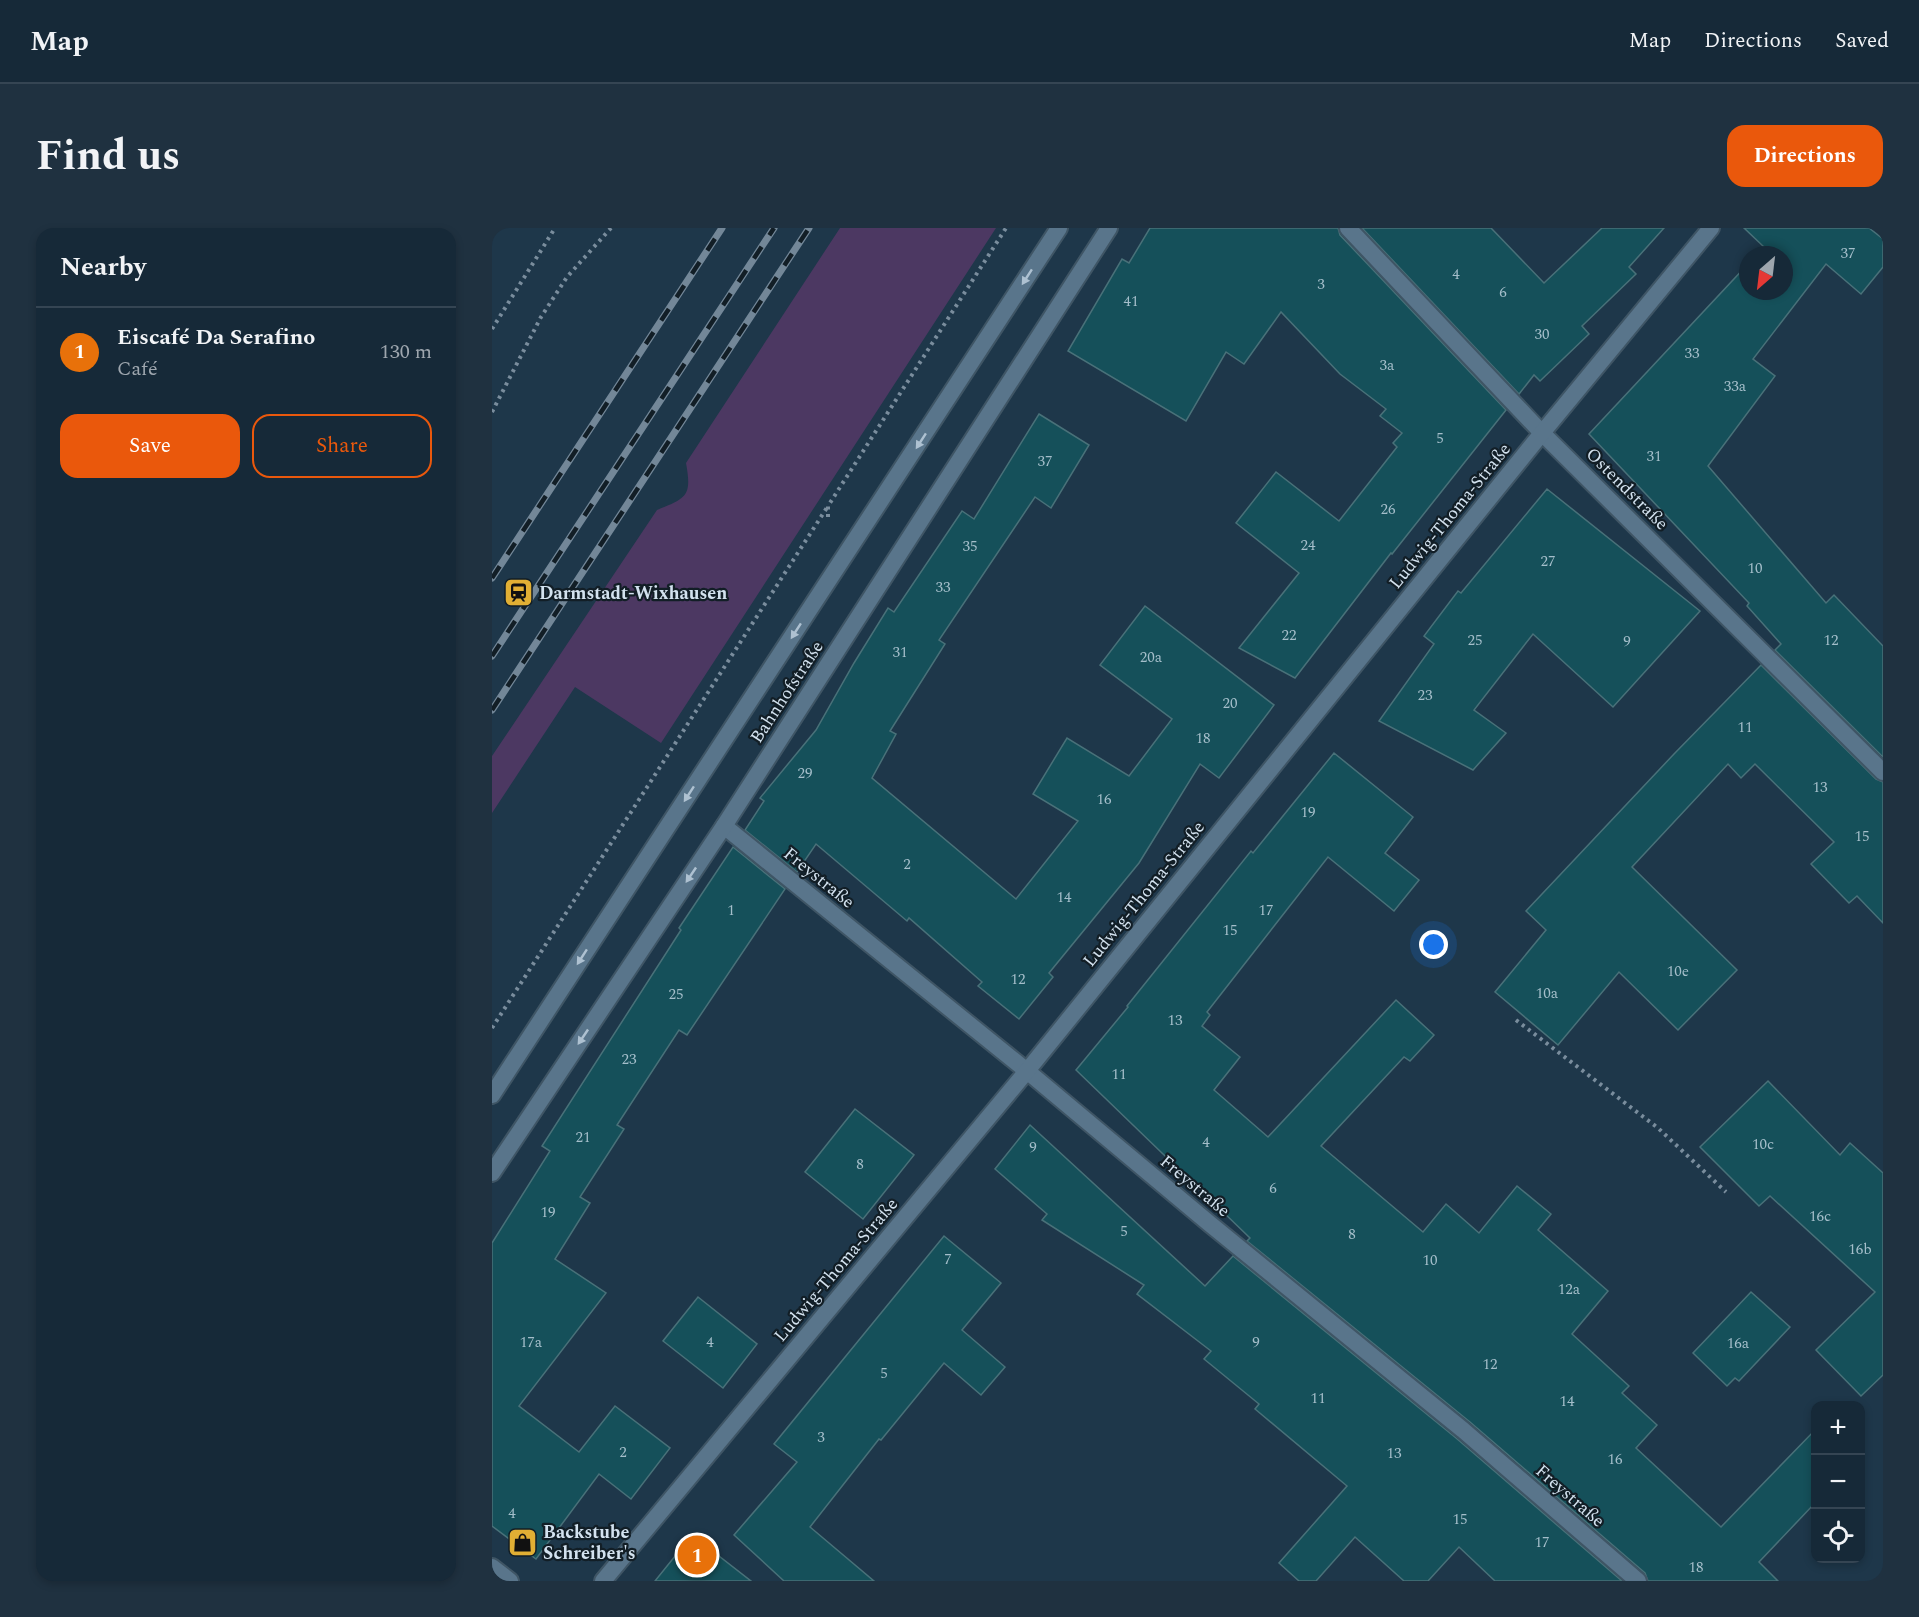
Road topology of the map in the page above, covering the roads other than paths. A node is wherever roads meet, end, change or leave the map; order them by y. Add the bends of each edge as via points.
1 (1059, 228) edge
2 (1109, 228) edge
3 (1348, 228) edge
4 (1711, 228) edge
5 (1542, 433) junction
6 (1883, 772) edge
7 (724, 826) junction
8 (1027, 1071) junction
9 (492, 1095) edge
10 (492, 1173) edge
11 (492, 1568) edge
12 (510, 1581) edge
13 (603, 1581) edge
14 (1638, 1581) edge

1 -> 9 street, Bahnhofstraße
2 - 7 street, Bahnhofstraße
3 - 5 street, Ostendstraße
4 - 5 street, Ludwig-Thoma-Straße
5 - 6 street, Ostendstraße
5 - 8 street, Ludwig-Thoma-Straße
7 - 8 street, Freystraße
7 -> 10 street, Bahnhofstraße
8 - 13 street, Ludwig-Thoma-Straße
8 - 14 street, Freystraße via 1463,1430
11 - 12 street

